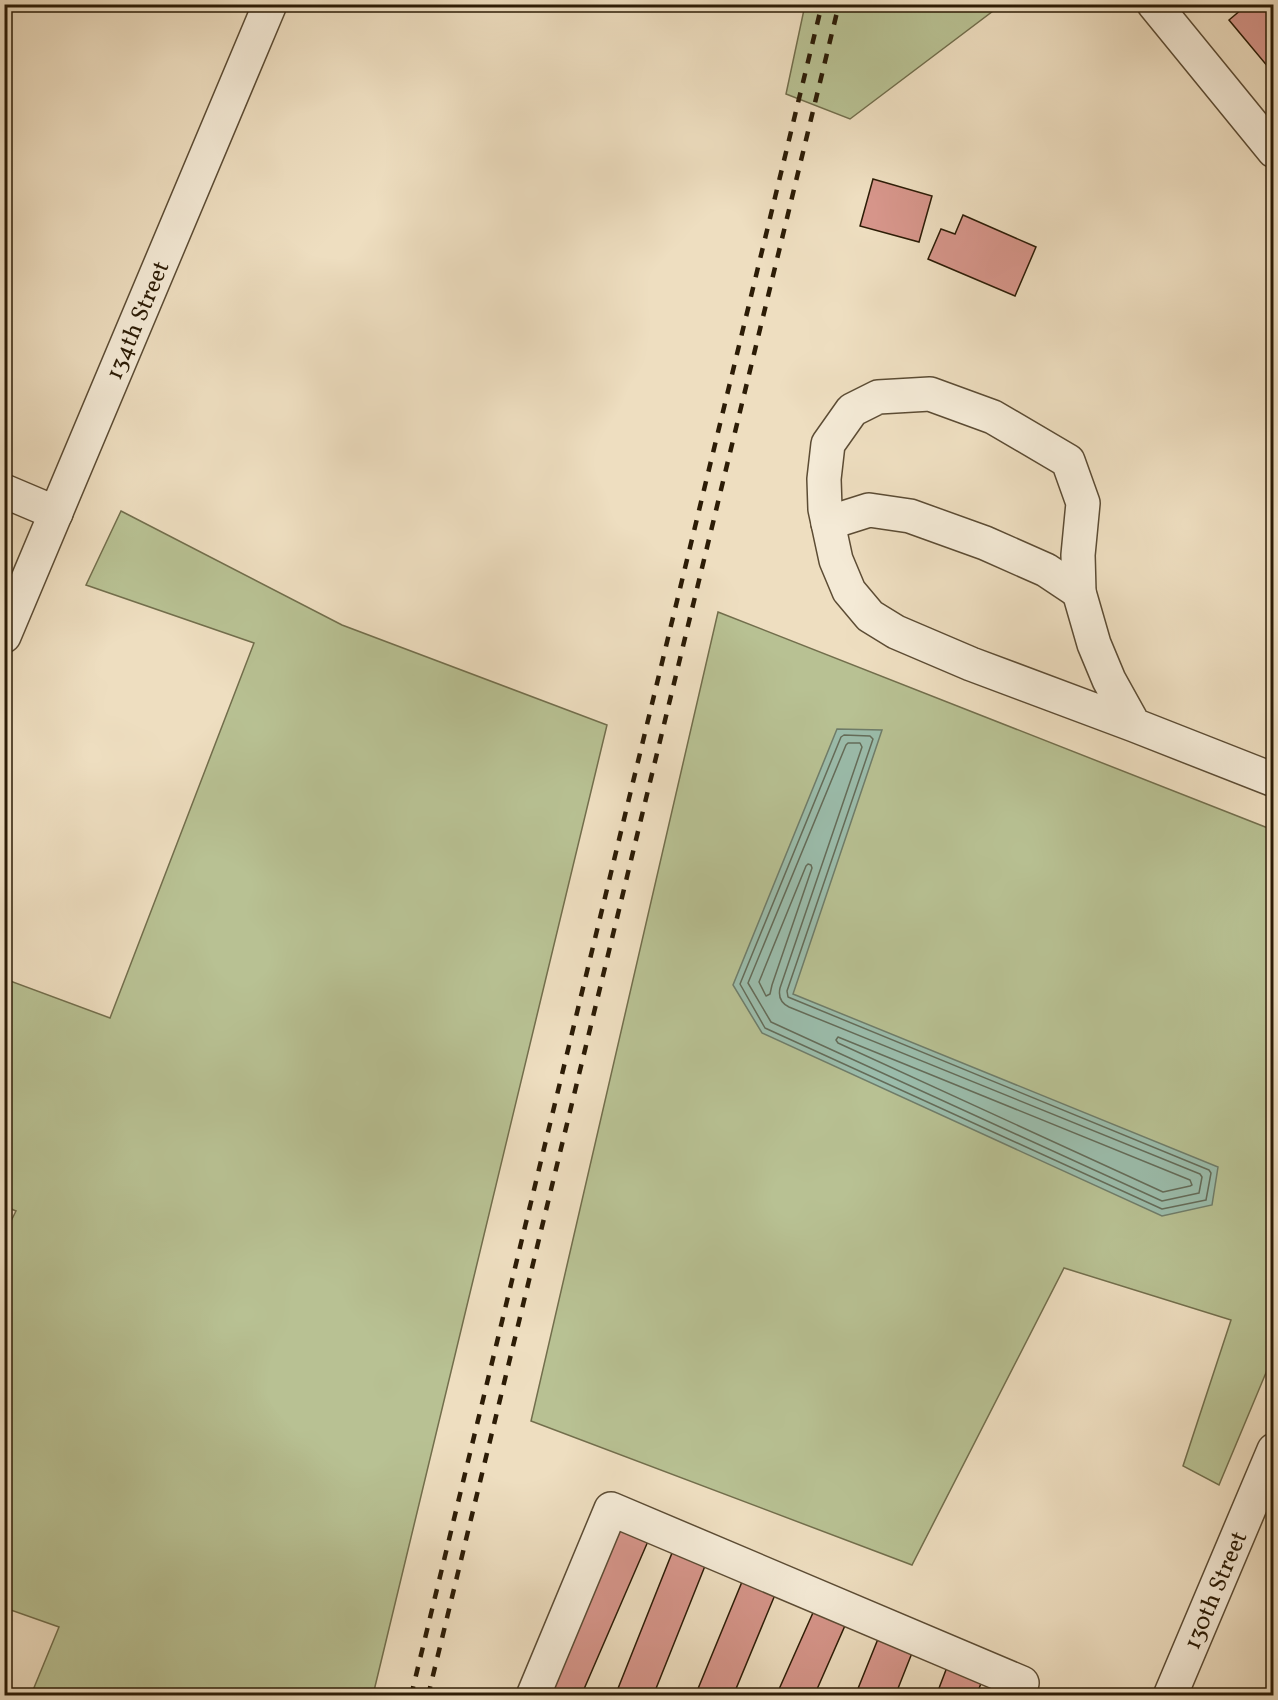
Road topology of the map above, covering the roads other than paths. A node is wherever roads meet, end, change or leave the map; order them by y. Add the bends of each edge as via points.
1 (270, 4) edge
2 (1154, 4) edge
3 (1274, 152) edge
4 (4, 490) edge
5 (56, 513) junction
6 (828, 523) junction
7 (1079, 592) junction
8 (4, 636) edge
9 (1134, 725) junction
10 (1274, 780) edge
11 (1274, 1450) edge
12 (1028, 1692) edge
13 (533, 1695) edge
14 (1170, 1695) edge

1 - 5 street, 134th Street
2 - 3 street
4 - 5 street
5 - 8 street, 134th Street
6 - 7 street via 869,510 910,516 1046,570
6 - 7 street via 824,479 828,444 852,410 878,397 930,394 993,417 1068,461 1083,503
6 - 9 street via 836,560 849,591 870,616 896,632 971,664
7 - 9 street via 1094,644
9 - 10 street
11 - 14 street, 130th Street
12 - 13 street via 1022,1683 611,1509

